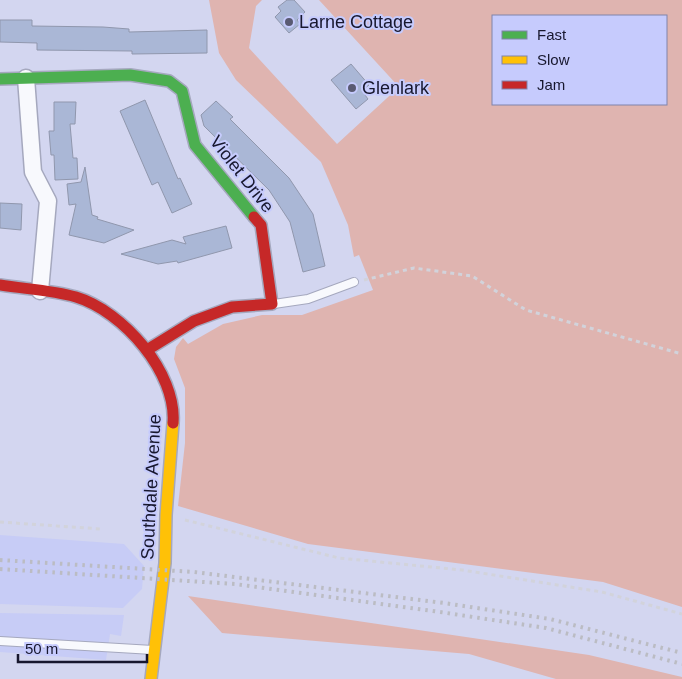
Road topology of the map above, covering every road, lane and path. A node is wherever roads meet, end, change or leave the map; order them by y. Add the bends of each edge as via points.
1 (26, 78) junction
2 (0, 79) edge
3 (354, 282) joint
4 (0, 285) edge
5 (40, 291) junction
6 (272, 304) junction
7 (147, 350) junction
8 (682, 354) edge
9 (166, 515) junction
10 (0, 522) edge
11 (101, 529) dead end
12 (682, 614) edge
13 (0, 640) edge
14 (156, 651) junction
15 (151, 679) edge

1 - 2 street, Violet Drive
1 - 5 street via 33,172 48,201
1 - 6 street, Violet Drive via 130,75 169,81 182,91 195,145 261,225
3 - 6 lane via 308,299
3 - 8 path via 414,268 472,276 526,310
4 - 5 street, Southdale Avenue
5 - 7 street, Southdale Avenue via 76,296 120,320
6 - 7 street via 232,307 194,321
7 - 9 street, Southdale Avenue via 170,389 174,415
9 - 12 path via 339,558 462,570 602,592
9 - 14 street, Southdale Avenue via 163,590
10 - 11 path
13 - 14 lane
14 - 15 street, Southdale Avenue

